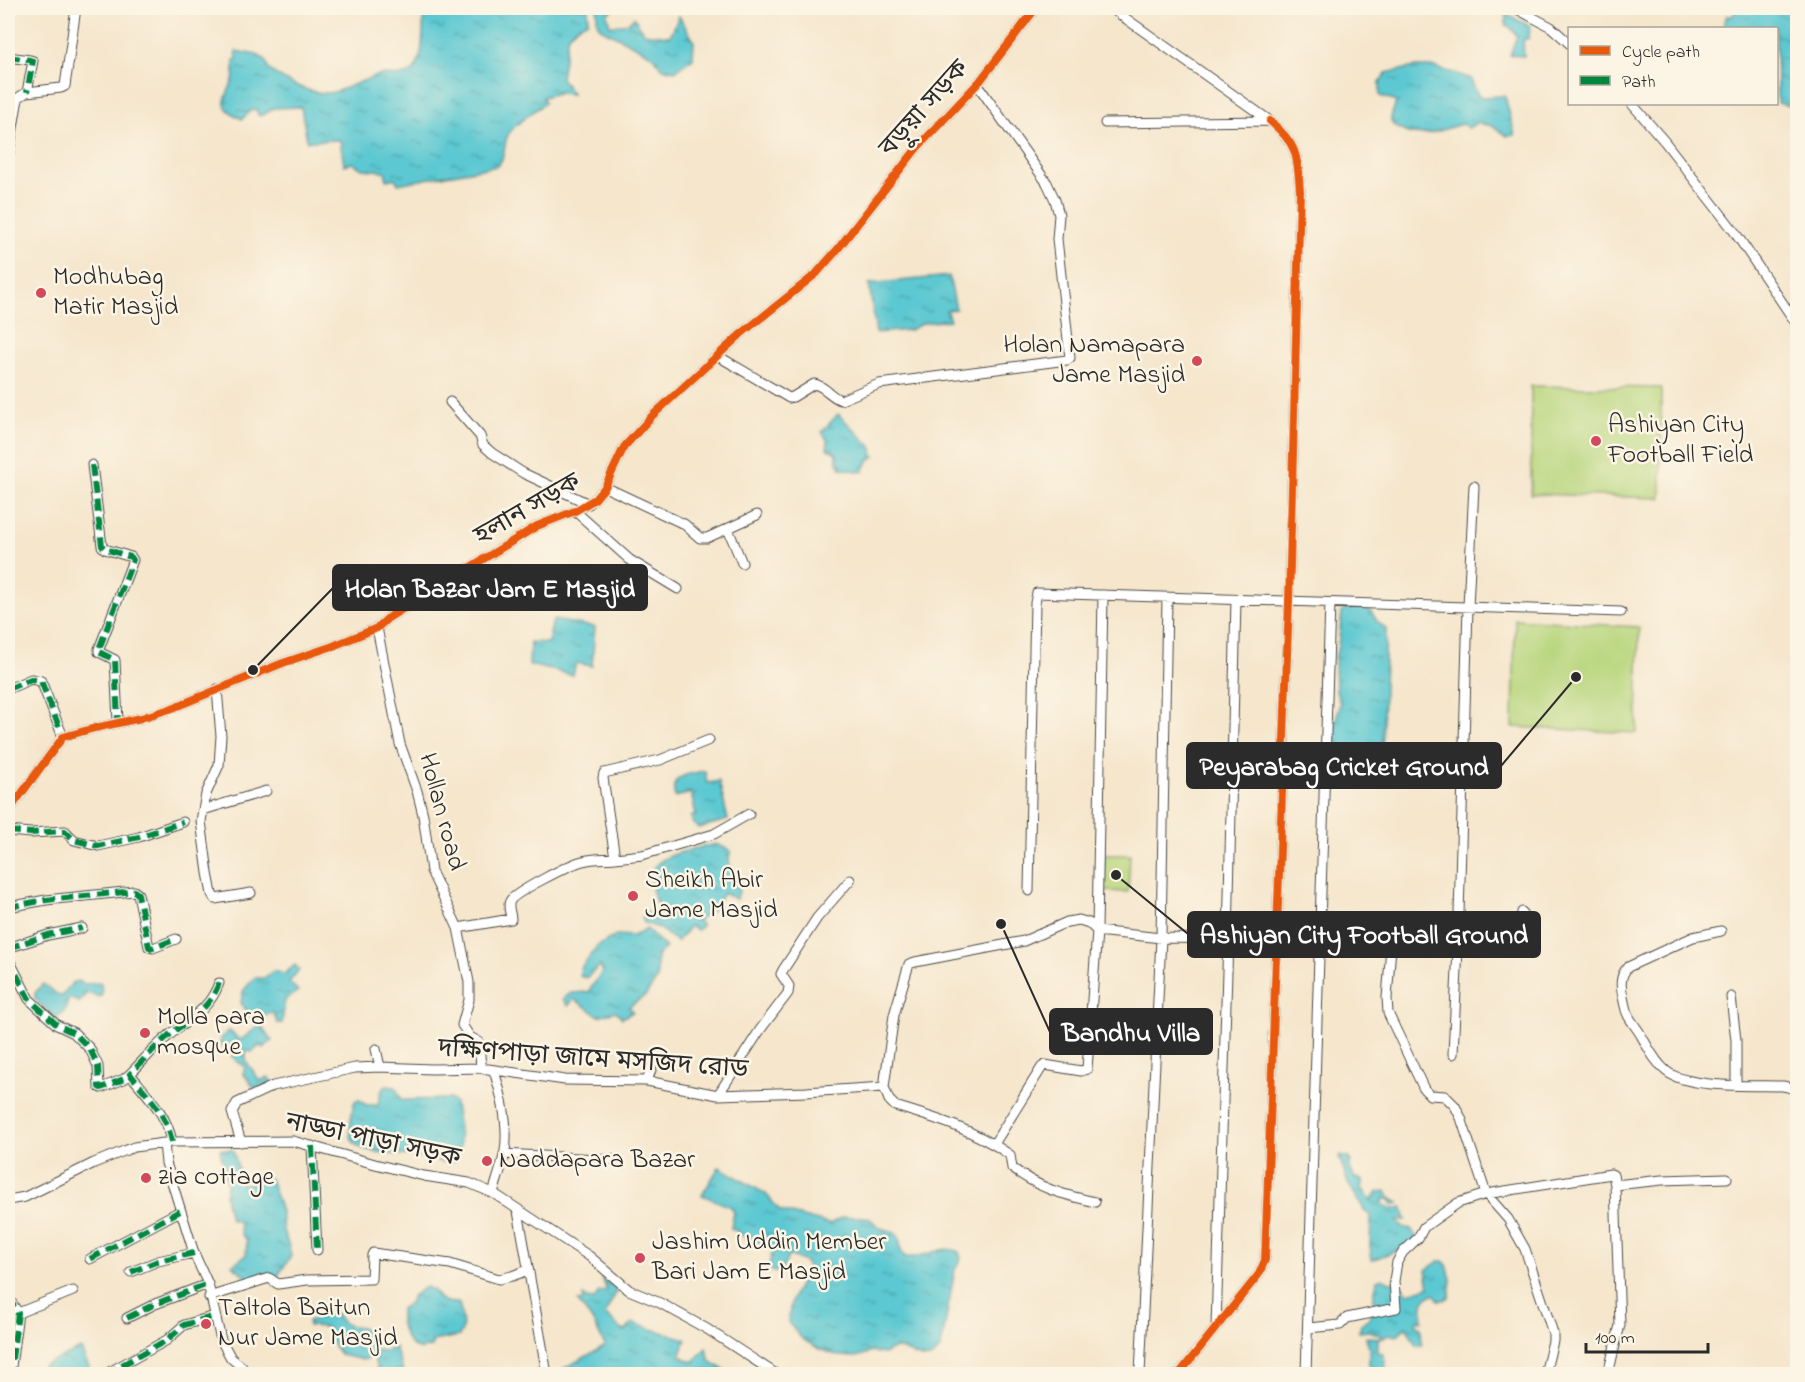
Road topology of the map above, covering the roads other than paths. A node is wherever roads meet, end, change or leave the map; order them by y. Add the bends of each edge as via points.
1 (76, 8) edge
2 (1036, 8) edge
3 (1111, 8) edge
4 (1515, 8) edge
5 (1568, 43) edge
6 (8, 57) edge
7 (977, 84) junction
8 (27, 92) junction
9 (1633, 105) edge
10 (1270, 121) junction
11 (1105, 123) dead end
12 (8, 157) edge
13 (847, 239) joint
14 (1797, 326) edge
15 (718, 356) junction
16 (450, 402) dead end
17 (92, 465) dead end
18 (1474, 486) dead end
19 (605, 487) junction
20 (589, 504) junction
21 (575, 511) junction
22 (757, 515) dead end
23 (728, 529) junction
24 (742, 563) dead end
25 (678, 589) dead end
26 (1103, 595) junction
27 (1167, 598) junction
28 (1236, 600) junction
29 (1289, 601) junction
30 (1330, 603) junction
31 (1468, 607) junction
32 (1621, 612) dead end
33 (377, 628) junction
34 (8, 689) edge
35 (217, 689) junction
36 (118, 722) junction
37 (63, 737) junction
38 (709, 740) dead end
39 (266, 791) dead end
40 (203, 810) junction
41 (8, 812) edge
42 (749, 814) dead end
43 (183, 822) dead end
44 (8, 831) edge
45 (615, 858) junction
46 (850, 880) dead end
47 (1029, 891) dead end
48 (250, 893) dead end
49 (8, 907) edge
50 (1522, 912) dead end
51 (82, 928) dead end
52 (458, 928) junction
53 (1097, 931) junction
54 (1722, 931) dead end
55 (1161, 938) junction
56 (176, 939) dead end
57 (1228, 939) junction
58 (1277, 942) junction
59 (1320, 943) junction
60 (1391, 947) junction
61 (8, 948) edge
62 (1458, 948) junction
63 (8, 958) edge
64 (219, 983) dead end
65 (1731, 997) dead end
66 (376, 1049) dead end
67 (1453, 1054) dead end
68 (380, 1067) junction
69 (652, 1067) dead end
70 (481, 1068) junction
71 (494, 1071) junction
72 (129, 1074) junction
73 (647, 1081) junction
74 (1736, 1084) junction
75 (884, 1087) junction
76 (1797, 1089) edge
77 (718, 1095) junction
78 (168, 1142) junction
79 (241, 1142) junction
80 (994, 1144) junction
81 (312, 1146) junction
82 (504, 1154) junction
83 (616, 1160) dead end
84 (1727, 1178) dead end
85 (1615, 1185) junction
86 (493, 1193) junction
87 (1486, 1194) junction
88 (8, 1200) edge
89 (1095, 1202) dead end
90 (518, 1210) junction
91 (180, 1211) junction
92 (317, 1250) dead end
93 (194, 1253) junction
94 (90, 1258) dead end
95 (528, 1270) junction
96 (130, 1272) dead end
97 (208, 1284) junction
98 (73, 1292) dead end
99 (8, 1297) edge
100 (209, 1297) junction
101 (18, 1313) junction
102 (215, 1316) junction
103 (127, 1318) dead end
104 (1216, 1327) junction
105 (1308, 1328) junction
106 (10, 1374) edge
107 (106, 1374) edge
108 (246, 1374) edge
109 (547, 1374) edge
110 (776, 1374) edge
111 (1140, 1374) edge
112 (1179, 1374) edge
113 (1306, 1374) edge
114 (1545, 1374) edge
115 (1608, 1374) edge

1 - 8 street via 65,86
2 - 7 street, বড়ুয়া সড়ক
3 - 10 street
4 - 5 street via 1551,27
6 - 8 street via 33,62
7 - 13 street, বড়ুয়া সড়ক via 916,148
7 - 15 street via 1055,200 1070,358 879,384 841,400 814,384 789,398
8 - 12 street via 18,98
9 - 14 street via 1734,231
10 - 11 street
10 - 29 street via 1283,131 1294,150 1300,191
13 - 15 street, হলান সড়ক via 816,274
15 - 19 street, হলান সড়ক via 630,440
16 - 20 street via 492,453 523,473
17 - 36 street via 102,546 133,560 99,649 115,660
18 - 31 street
19 - 20 street, হলান সড়ক
19 - 23 street via 684,524 700,538
20 - 21 street, হলান সড়ক
21 - 25 street via 630,560
21 - 33 street, হলান সড়ক via 537,526
22 - 23 street
23 - 24 street
26 - 27 street
26 - 47 street via 1037,593
26 - 53 street
27 - 28 street
27 - 55 street
28 - 29 street
28 - 57 street
29 - 30 street
29 - 58 street
30 - 31 street
30 - 59 street
31 - 32 street
31 - 62 street
33 - 35 street, হলান সড়ক
33 - 52 street, Hollan road via 400,744 423,815 431,871
34 - 37 street via 31,679 41,681
35 - 36 street, হলান সড়ক via 170,709
35 - 40 street via 219,765
36 - 37 street, হলান সড়ক
37 - 41 street
38 - 45 street via 660,760 604,773
39 - 40 street
40 - 48 street via 201,821 212,894 215,899
42 - 45 street via 714,834 642,855
43 - 44 street via 98,846 74,840 65,831
45 - 52 street via 566,866 510,899 511,919
46 - 77 street via 817,918 783,970 788,993
49 - 56 street via 134,891 138,894 150,947
50 - 62 street via 1521,947
51 - 61 street
52 - 70 street, Hollan road via 469,982 462,1025 479,1042
53 - 55 street
53 - 75 street via 1089,923 1067,922 1023,941 909,964 894,1015
53 - 80 street via 1087,1069 1042,1066
54 - 74 street via 1693,937 1628,967 1622,973 1621,984 1627,1017 1648,1051 1667,1072 1692,1082
55 - 57 street
55 - 111 street
57 - 58 street
57 - 104 street
58 - 59 street
58 - 104 street via 1265,1260 1259,1274
59 - 60 street
59 - 105 street
60 - 62 street
60 - 87 street via 1388,1013 1426,1093 1445,1096 1455,1106
62 - 67 street
63 - 72 street via 29,999 90,1049 98,1066 99,1087
64 - 72 street via 205,1007
65 - 74 street
66 - 68 street
68 - 70 street, দক্ষিণপাড়া জামে মসজিদ রোড
68 - 79 street, দক্ষিণপাড়া জামে মসজিদ রোড via 355,1068 273,1086 237,1103 232,1112
69 - 73 street
70 - 71 street, দক্ষিণপাড়া জামে মসজিদ রোড
71 - 73 street, দক্ষিণপাড়া জামে মসজিদ রোড via 565,1080
71 - 82 street via 502,1095
72 - 78 street via 170,1128
73 - 77 street, দক্ষিণপাড়া জামে মসজিদ রোড
74 - 76 street
75 - 77 street, দক্ষিণপাড়া জামে মসজিদ রোড
75 - 80 street via 895,1106 950,1123
78 - 79 street, নাড্ডা পাড়া সড়ক
78 - 88 street, নাড্ডা পাড়া সড়ক via 134,1147 25,1197
78 - 91 street via 166,1163
79 - 81 street, নাড্ডা পাড়া সড়ক via 293,1141
80 - 89 street via 1010,1155 1012,1168 1026,1179 1047,1190
81 - 86 street, নাড্ডা পাড়া সড়ক via 414,1174 469,1183
81 - 92 street
82 - 83 street
82 - 86 street
84 - 85 street
85 - 87 street via 1611,1174
85 - 115 street via 1620,1325
86 - 90 street, নাড্ডা পাড়া সড়ক
87 - 105 street via 1458,1203 1424,1227 1403,1252 1394,1281 1396,1308 1347,1318 1340,1324
87 - 114 street via 1508,1219 1525,1249 1553,1333
90 - 95 street
90 - 110 street, নাড্ডা পাড়া সড়ক via 589,1256 629,1290 707,1329
91 - 93 street
91 - 94 street
93 - 96 street
93 - 97 street
95 - 100 street via 498,1279 450,1264 373,1253 371,1279 278,1284 268,1278
95 - 109 street
97 - 100 street
97 - 103 street
98 - 101 street
99 - 101 street
100 - 102 street
101 - 106 street
102 - 107 street via 184,1325 167,1340
102 - 108 street via 221,1340
104 - 112 street
105 - 113 street

